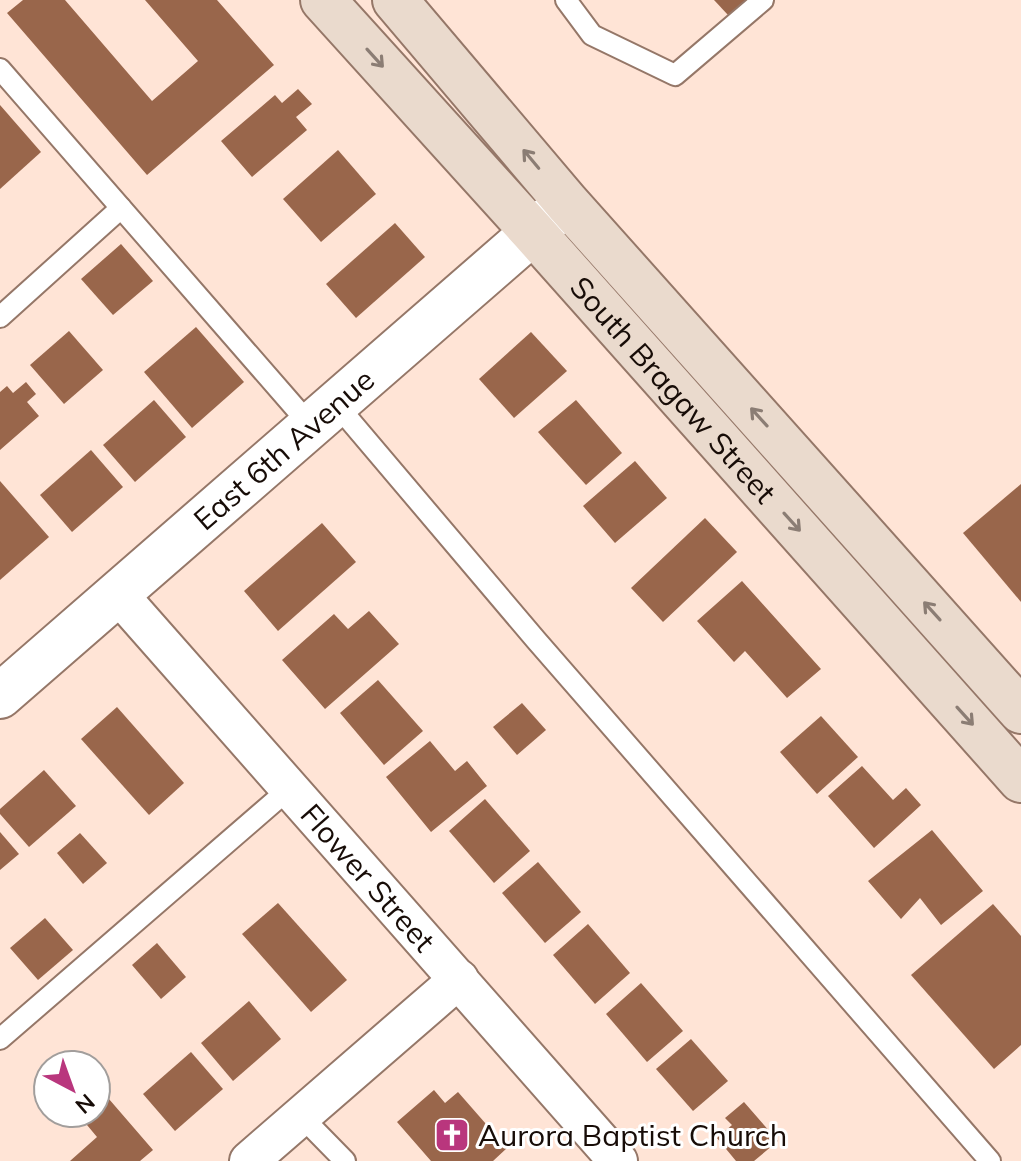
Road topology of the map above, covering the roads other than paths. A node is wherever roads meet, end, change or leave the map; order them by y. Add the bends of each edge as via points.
1 (323, 0) edge
2 (395, 0) edge
3 (566, 0) edge
4 (763, 0) edge
5 (0, 69) edge
6 (567, 203) junction
7 (121, 208) junction
8 (533, 232) junction
9 (0, 317) edge
10 (323, 415) junction
11 (118, 594) junction
12 (0, 696) edge
13 (1021, 711) edge
14 (1021, 780) edge
15 (290, 788) junction
16 (459, 979) junction
17 (0, 1039) edge
18 (301, 1116) junction
19 (249, 1161) edge
20 (345, 1161) edge
21 (618, 1161) edge
22 (990, 1161) edge

1 -> 8 main road, South Bragaw Street
6 -> 2 main road, South Bragaw Street
3 - 4 lane via 592,35 675,75
5 - 7 lane
6 - 8 street, East 6th Avenue
13 -> 6 main road, South Bragaw Street
7 - 9 lane
7 - 10 lane
8 - 10 street, East 6th Avenue
8 -> 14 main road, South Bragaw Street
10 - 11 street, East 6th Avenue
10 - 22 lane via 536,640
11 - 12 street, East 6th Avenue
11 - 15 street, Flower Street
15 - 16 street, Flower Street
15 - 17 lane
16 - 18 street
16 - 21 street, Flower Street
18 - 19 street
18 - 20 lane

